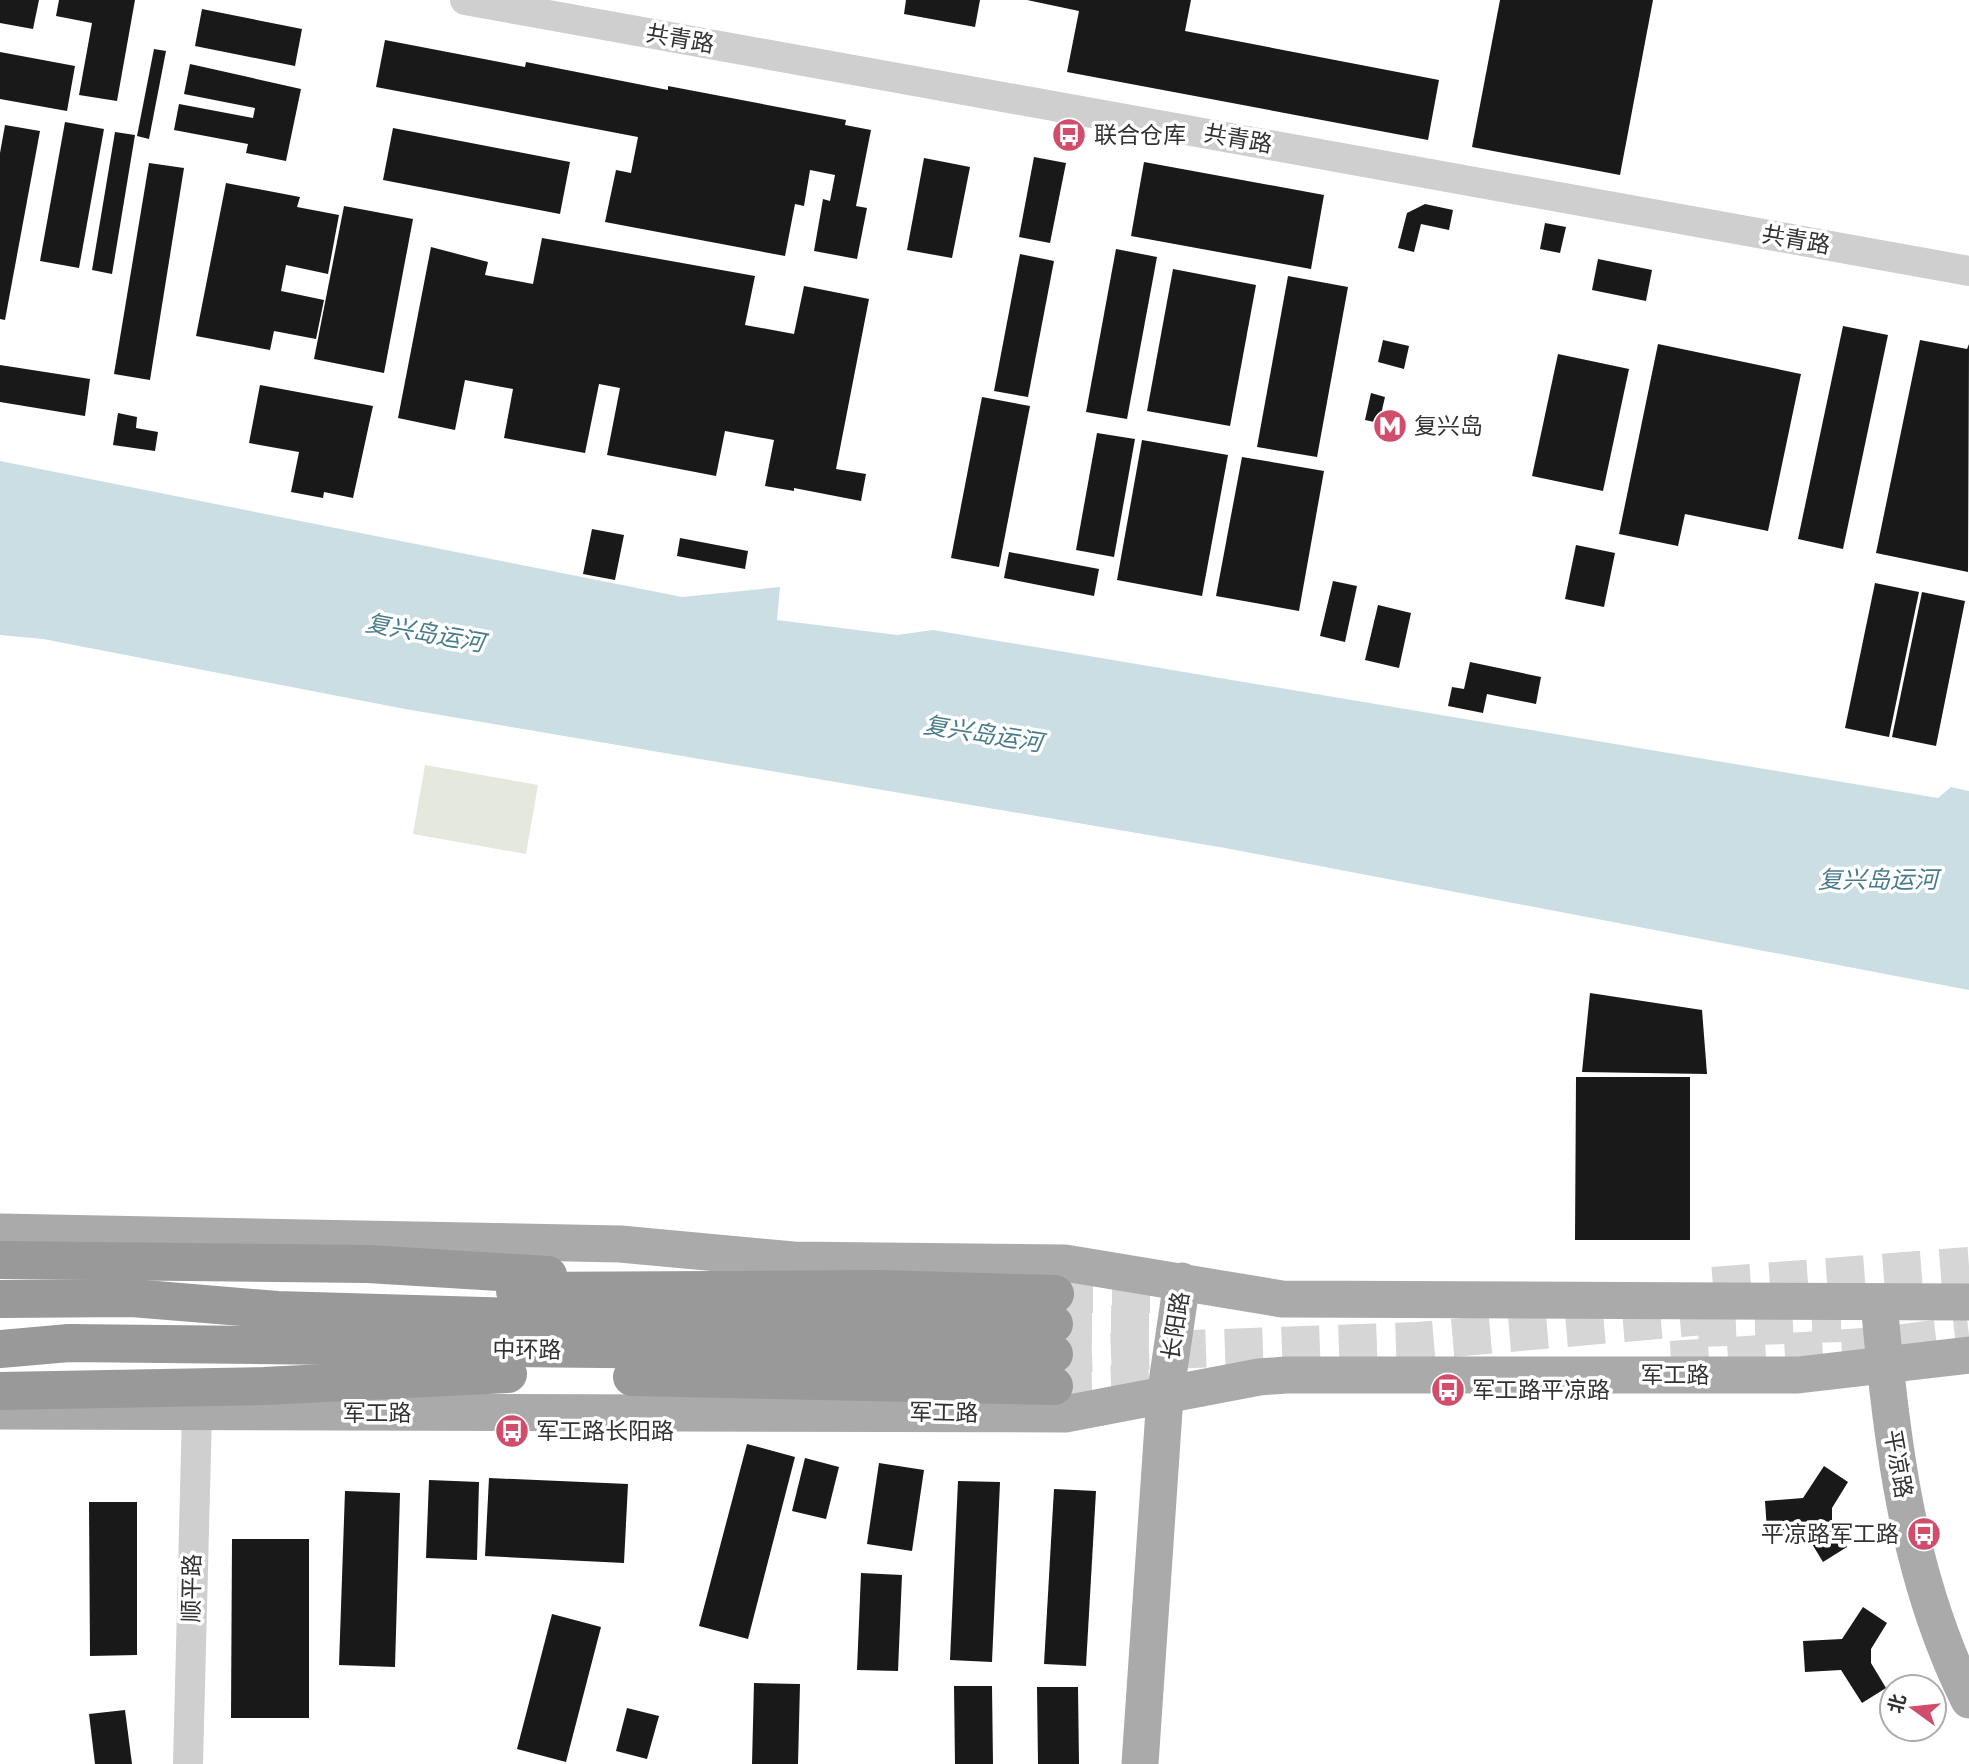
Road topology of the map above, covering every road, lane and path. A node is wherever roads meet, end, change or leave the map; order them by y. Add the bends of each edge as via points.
1 (465, 0) edge
2 (1969, 271) edge
3 (0, 1232) edge
4 (0, 1260) edge
5 (1182, 1281) junction
6 (679, 1288) junction
7 (0, 1298) edge
8 (132, 1298) junction
9 (1879, 1302) junction
10 (1969, 1302) edge
11 (1054, 1340) junction
12 (0, 1349) edge
13 (1969, 1355) edge
14 (0, 1362) edge
15 (1884, 1366) junction
16 (512, 1373) junction
17 (0, 1391) edge
18 (1179, 1394) junction
19 (0, 1411) edge
20 (197, 1413) junction
21 (1969, 1700) edge
22 (188, 1764) edge
23 (1140, 1764) edge
24 (1162, 1764) edge

1 - 2 street, 共青路
3 - 5 main road via 620,1244 793,1260 1065,1263
4 - 6 highway via 368,1264
5 - 9 main road via 1282,1299
5 - 18 main road, 长阳路
6 - 8 highway via 518,1291 280,1286
6 - 11 highway
7 - 8 highway, 中环路
8 - 11 highway, 中环路 via 277,1310
9 - 10 main road
9 - 15 main road, 平凉路
11 - 12 highway, 中环路 via 69,1343
11 - 16 highway
13 - 15 main road, 军工路
14 - 16 highway via 69,1368
15 - 18 main road, 军工路 via 1798,1375 1286,1375
15 - 21 main road, 平凉路 via 1911,1536 1930,1611
16 - 17 highway via 264,1386
18 - 20 main road, 军工路 via 1065,1414
18 - 23 main road, 长阳路
18 - 24 main road, 长阳路
19 - 20 main road, 军工路
20 - 22 street, 顺平路

